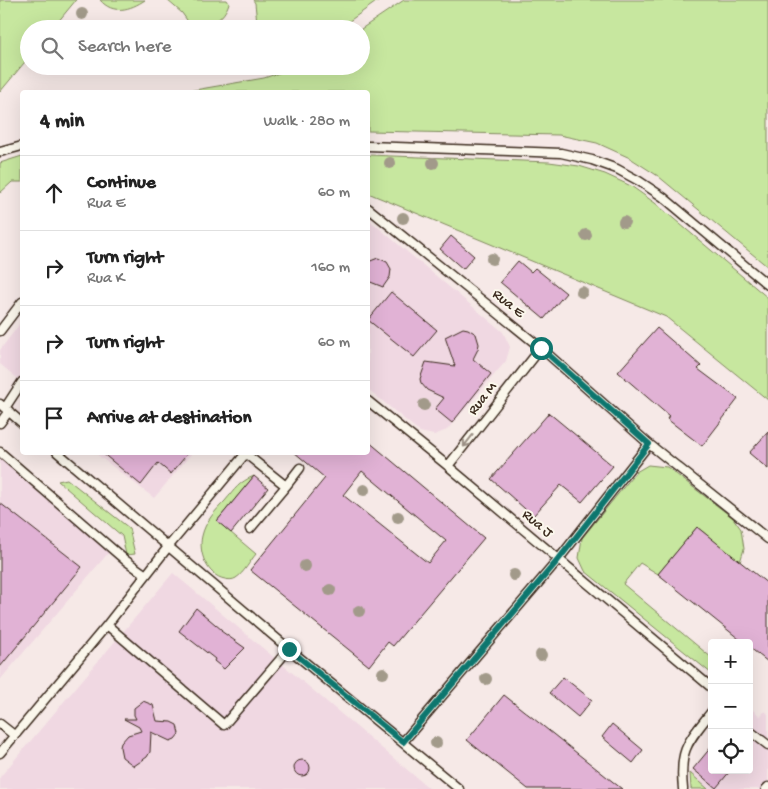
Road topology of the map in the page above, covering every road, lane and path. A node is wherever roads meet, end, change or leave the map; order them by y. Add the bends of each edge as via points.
1 (370, 146) edge
2 (20, 147) edge
3 (0, 152) edge
4 (370, 210) edge
5 (768, 284) edge
6 (20, 305) edge
7 (0, 331) edge
8 (541, 348) junction
9 (20, 385) edge
10 (370, 403) edge
11 (4, 408) edge
12 (20, 421) edge
13 (0, 423) edge
14 (649, 444) junction
15 (0, 452) edge
16 (61, 455) edge
17 (245, 455) edge
18 (249, 455) edge
19 (448, 466) junction
20 (300, 468) dead end
21 (286, 486) junction
22 (250, 529) dead end
23 (768, 539) edge
24 (168, 547) junction
25 (558, 560) junction
26 (146, 575) junction
27 (107, 625) junction
28 (289, 649) junction
29 (708, 685) edge
30 (708, 716) edge
31 (0, 724) edge
32 (753, 734) edge
33 (14, 736) junction
34 (403, 742) junction
35 (768, 746) edge
36 (0, 753) edge
37 (459, 789) edge
38 (683, 789) edge

1 - 5 lane via 530,152 592,160 617,169 663,197
2 - 3 lane
4 - 8 lane, Rua E
6 - 7 lane
8 - 14 lane, Rua E
8 -> 19 lane, Rua M
9 - 11 lane
10 - 19 lane, Rua J
11 - 12 lane
11 - 13 lane
14 - 23 lane, Rua E
14 - 25 lane
15 - 26 lane
16 - 24 lane
17 - 24 lane
18 - 21 lane
19 - 25 lane, Rua J
20 - 21 lane
21 - 22 lane
24 - 26 lane
24 - 28 lane
25 - 29 lane, Rua J
25 - 34 lane
26 - 27 lane
27 - 28 lane via 224,725
27 - 33 lane
28 - 34 lane
30 - 38 lane via 685,749 681,768
31 - 33 lane
32 - 35 lane
33 - 36 lane
34 - 37 lane

